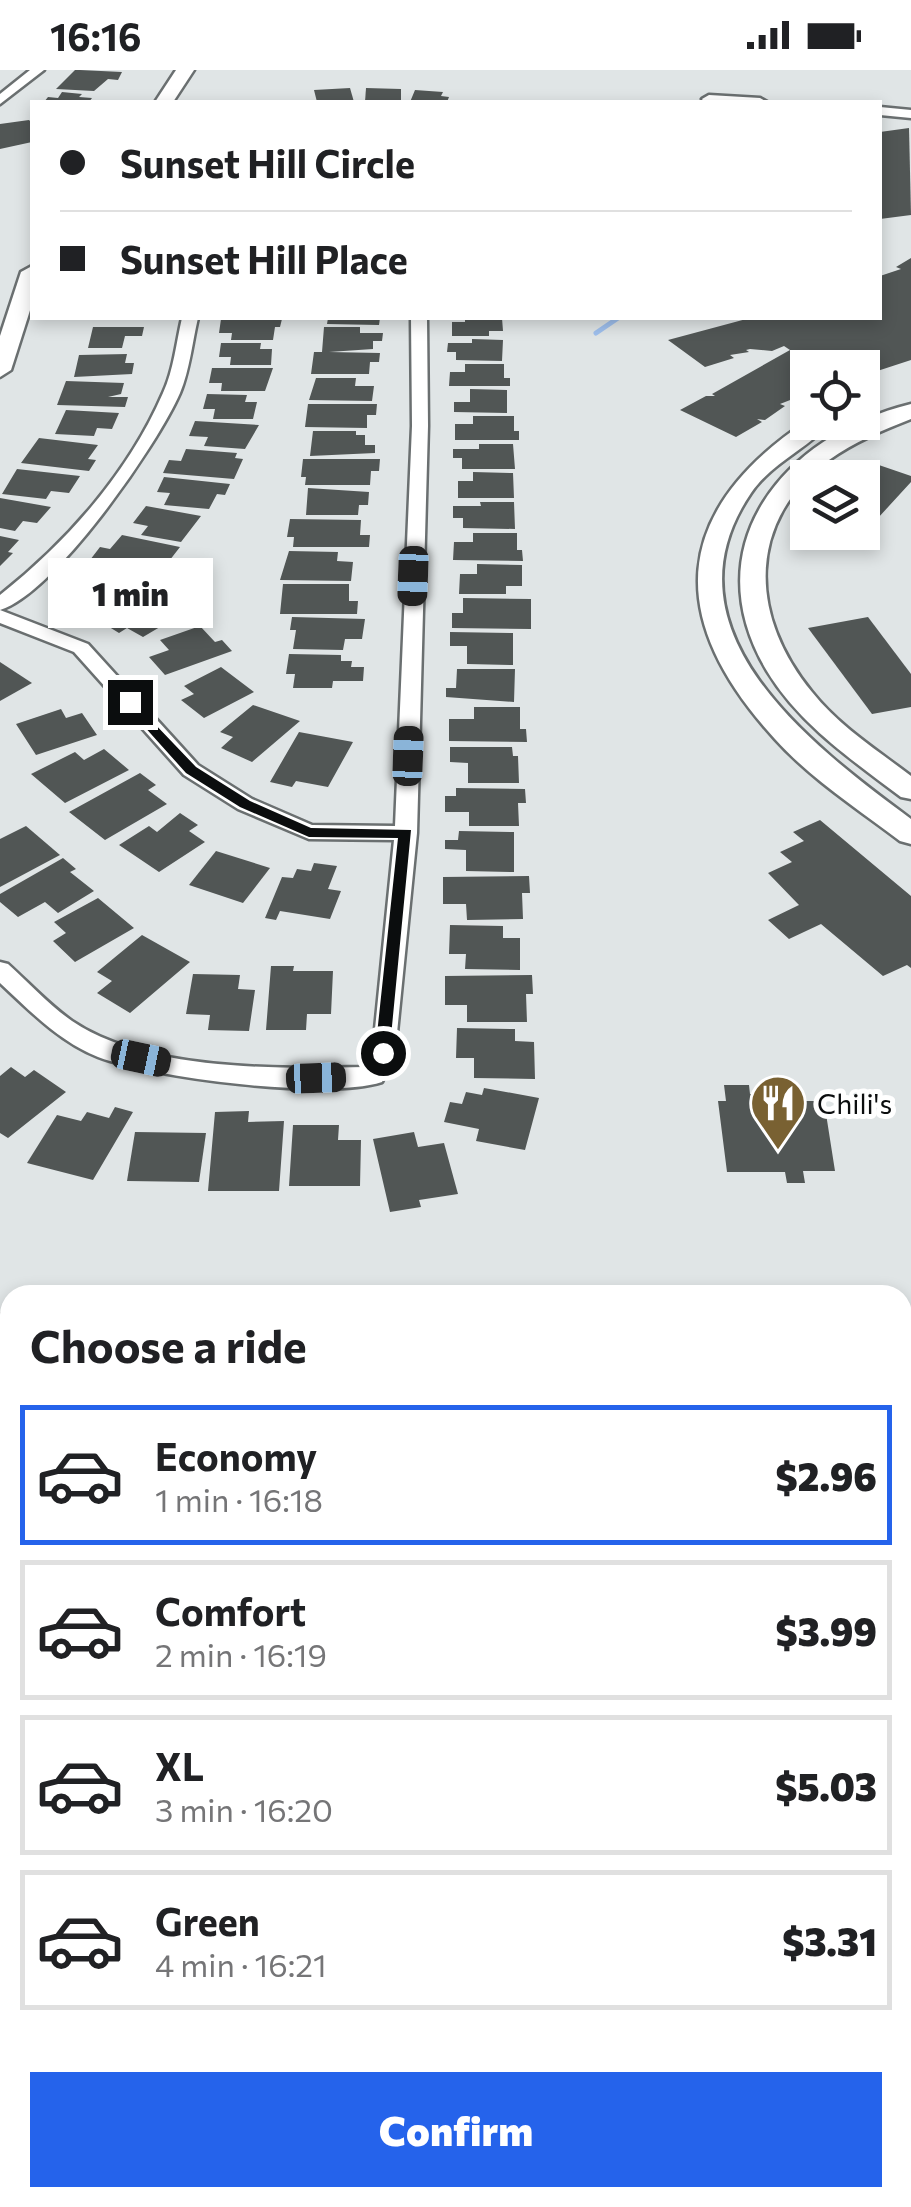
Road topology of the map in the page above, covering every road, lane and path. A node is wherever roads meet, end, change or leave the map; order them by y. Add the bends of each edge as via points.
1 (38, 70) edge
2 (185, 70) edge
3 (709, 98) dead end
4 (0, 100) edge
5 (165, 100) edge
6 (734, 100) edge
7 (882, 111) edge
8 (911, 114) edge
9 (30, 278) edge
10 (190, 320) edge
11 (419, 320) edge
12 (0, 370) edge
13 (911, 387) edge
14 (880, 398) dead end
15 (911, 411) edge
16 (791, 440) edge
17 (0, 604) edge
18 (0, 616) edge
19 (911, 790) edge
20 (406, 834) junction
21 (911, 834) edge
22 (0, 970) edge

1 - 4 street
2 - 5 main road
3 - 6 street
7 - 8 street
9 - 12 main road
10 - 17 street via 174,389 140,454 39,576
11 - 20 street
13 - 14 main road
15 - 19 main road via 832,446 807,465 774,502 757,535 750,590 772,658 804,702
16 - 21 main road via 725,511 710,553 715,626 744,686 786,734
18 - 20 street via 81,648 191,770 245,804 309,832
20 - 22 street via 387,1028 373,1076 214,1073 105,1050 62,1026

